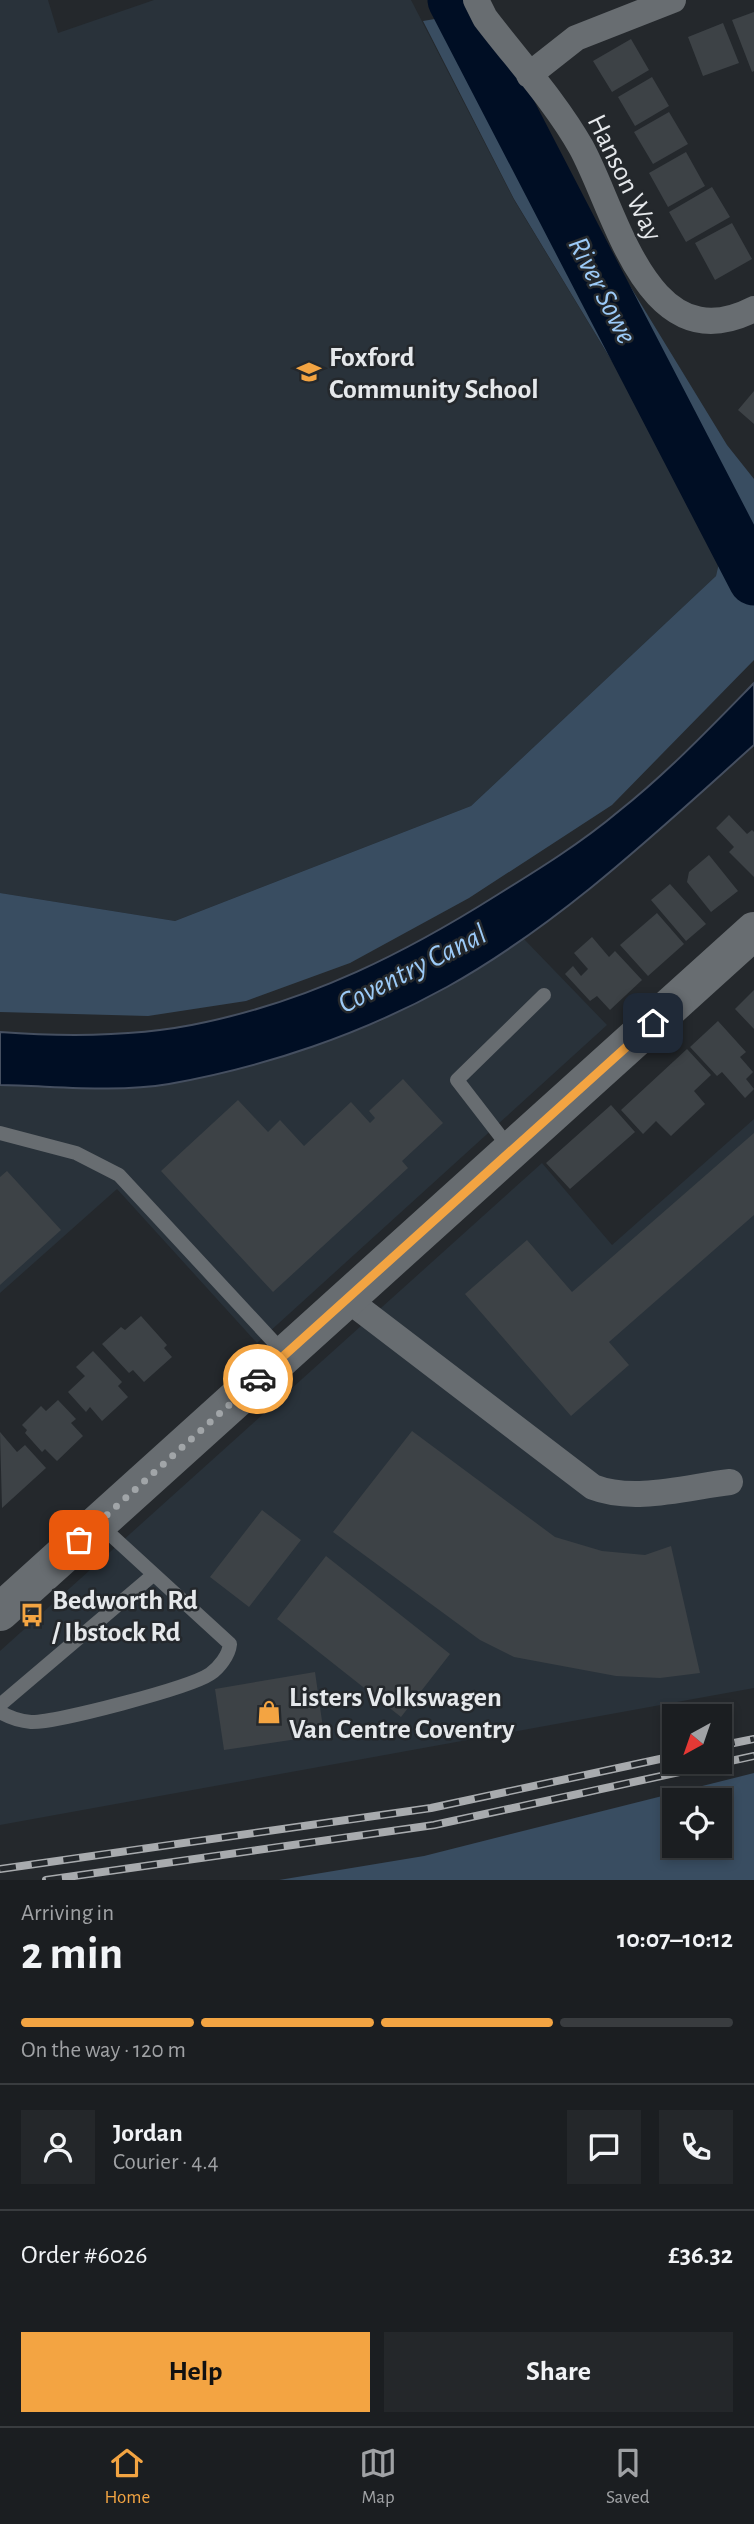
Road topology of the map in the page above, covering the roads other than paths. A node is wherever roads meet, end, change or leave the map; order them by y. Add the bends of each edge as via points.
1 (476, 0) edge
2 (673, 0) edge
3 (529, 75) junction
4 (754, 309) edge
5 (754, 931) edge
6 (544, 995) dead end
7 (0, 1133) edge
8 (512, 1151) junction
9 (347, 1299) junction
10 (285, 1354) junction
11 (730, 1482) dead end
12 (98, 1523) junction
13 (153, 1575) junction
14 (0, 1612) edge
15 (0, 1705) edge
16 (0, 1712) edge

1 - 3 street, Hanson Way
2 - 3 street via 576,38
3 - 4 street, Hanson Way via 580,146 632,261 662,301 683,314 712,320
5 - 8 main road
6 - 8 lane via 457,1080
7 - 10 lane via 76,1153 119,1175
8 - 9 main road
9 - 10 main road
9 - 11 street via 593,1487 608,1493 637,1493
10 - 12 main road
12 - 13 lane
12 - 14 main road
13 - 15 lane
13 - 16 lane via 230,1644 230,1651 210,1674 183,1686 46,1721 10,1718

